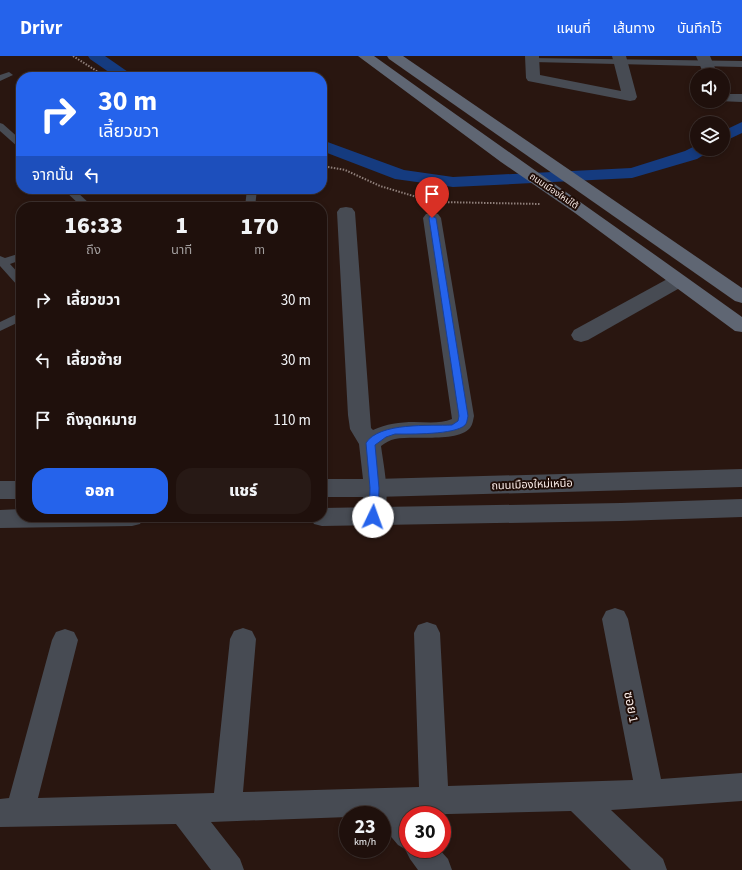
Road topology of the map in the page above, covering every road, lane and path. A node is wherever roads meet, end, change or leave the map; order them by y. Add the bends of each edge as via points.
1 (73, 56) edge
2 (365, 56) edge
3 (394, 56) edge
4 (532, 58) edge
5 (620, 59) edge
6 (742, 64) edge
7 (707, 65) edge
8 (415, 71) junction
9 (98, 72) edge
10 (9, 75) dead end
11 (0, 78) edge
12 (395, 78) junction
13 (730, 98) edge
14 (742, 98) edge
15 (0, 126) edge
16 (16, 140) edge
17 (327, 166) edge
18 (74, 194) edge
19 (82, 202) edge
20 (543, 204) dead end
21 (346, 212) dead end
22 (432, 218) dead end
23 (16, 257) edge
24 (2, 261) edge
25 (16, 277) edge
26 (678, 281) junction
27 (742, 298) edge
28 (16, 319) edge
29 (742, 326) edge
30 (0, 327) edge
31 (581, 336) dead end
32 (370, 443) junction
33 (742, 478) edge
34 (327, 488) edge
35 (375, 488) junction
36 (0, 490) edge
37 (16, 490) edge
38 (742, 508) edge
39 (327, 517) edge
40 (373, 517) junction
41 (0, 519) edge
42 (16, 519) edge
43 (615, 619) dead end
44 (427, 634) dead end
45 (242, 639) dead end
46 (65, 640) dead end
47 (742, 787) edge
48 (650, 794) junction
49 (578, 798) junction
50 (434, 801) junction
51 (381, 802) junction
52 (227, 808) junction
53 (183, 809) junction
54 (10, 813) edge
55 (399, 824) edge
56 (427, 858) edge
57 (229, 870) edge
58 (437, 870) edge
59 (652, 870) edge

1 - 9 path
2 - 12 main road, ถนนเมืองใหม่ใต้
3 - 8 main road, ถนนเมืองใหม่ใต้
4 - 5 lane
4 - 5 street via 533,78 630,97
5 - 7 lane
6 - 7 lane
8 - 12 main road
8 - 27 main road, ถนนเมืองใหม่ใต้
10 - 11 lane
12 - 26 main road, ถนนเมืองใหม่ใต้
13 - 14 street
15 - 16 lane
17 - 20 path via 352,171 378,185 437,202
18 - 19 lane
21 - 32 street via 359,415 361,430
22 - 32 street via 463,416 462,423 454,428 395,431
23 - 24 lane
24 - 25 lane
26 - 29 main road, ถนนเมืองใหม่ใต้
26 - 31 street
28 - 30 lane
32 - 35 street
33 - 35 street, ถนนเมืองใหม่เหนือ
34 - 35 street, ถนนเมืองใหม่เหนือ
35 - 40 street
36 - 37 street
38 - 40 street
39 - 40 street
41 - 42 street
43 - 48 street, ซอย 1
44 - 50 street
45 - 52 street
46 - 54 street
47 - 48 street
48 - 49 street
49 - 50 street
49 - 59 street
50 - 51 street
51 - 52 street
51 - 55 street
52 - 53 street
53 - 54 street
53 - 57 street
56 - 58 street

